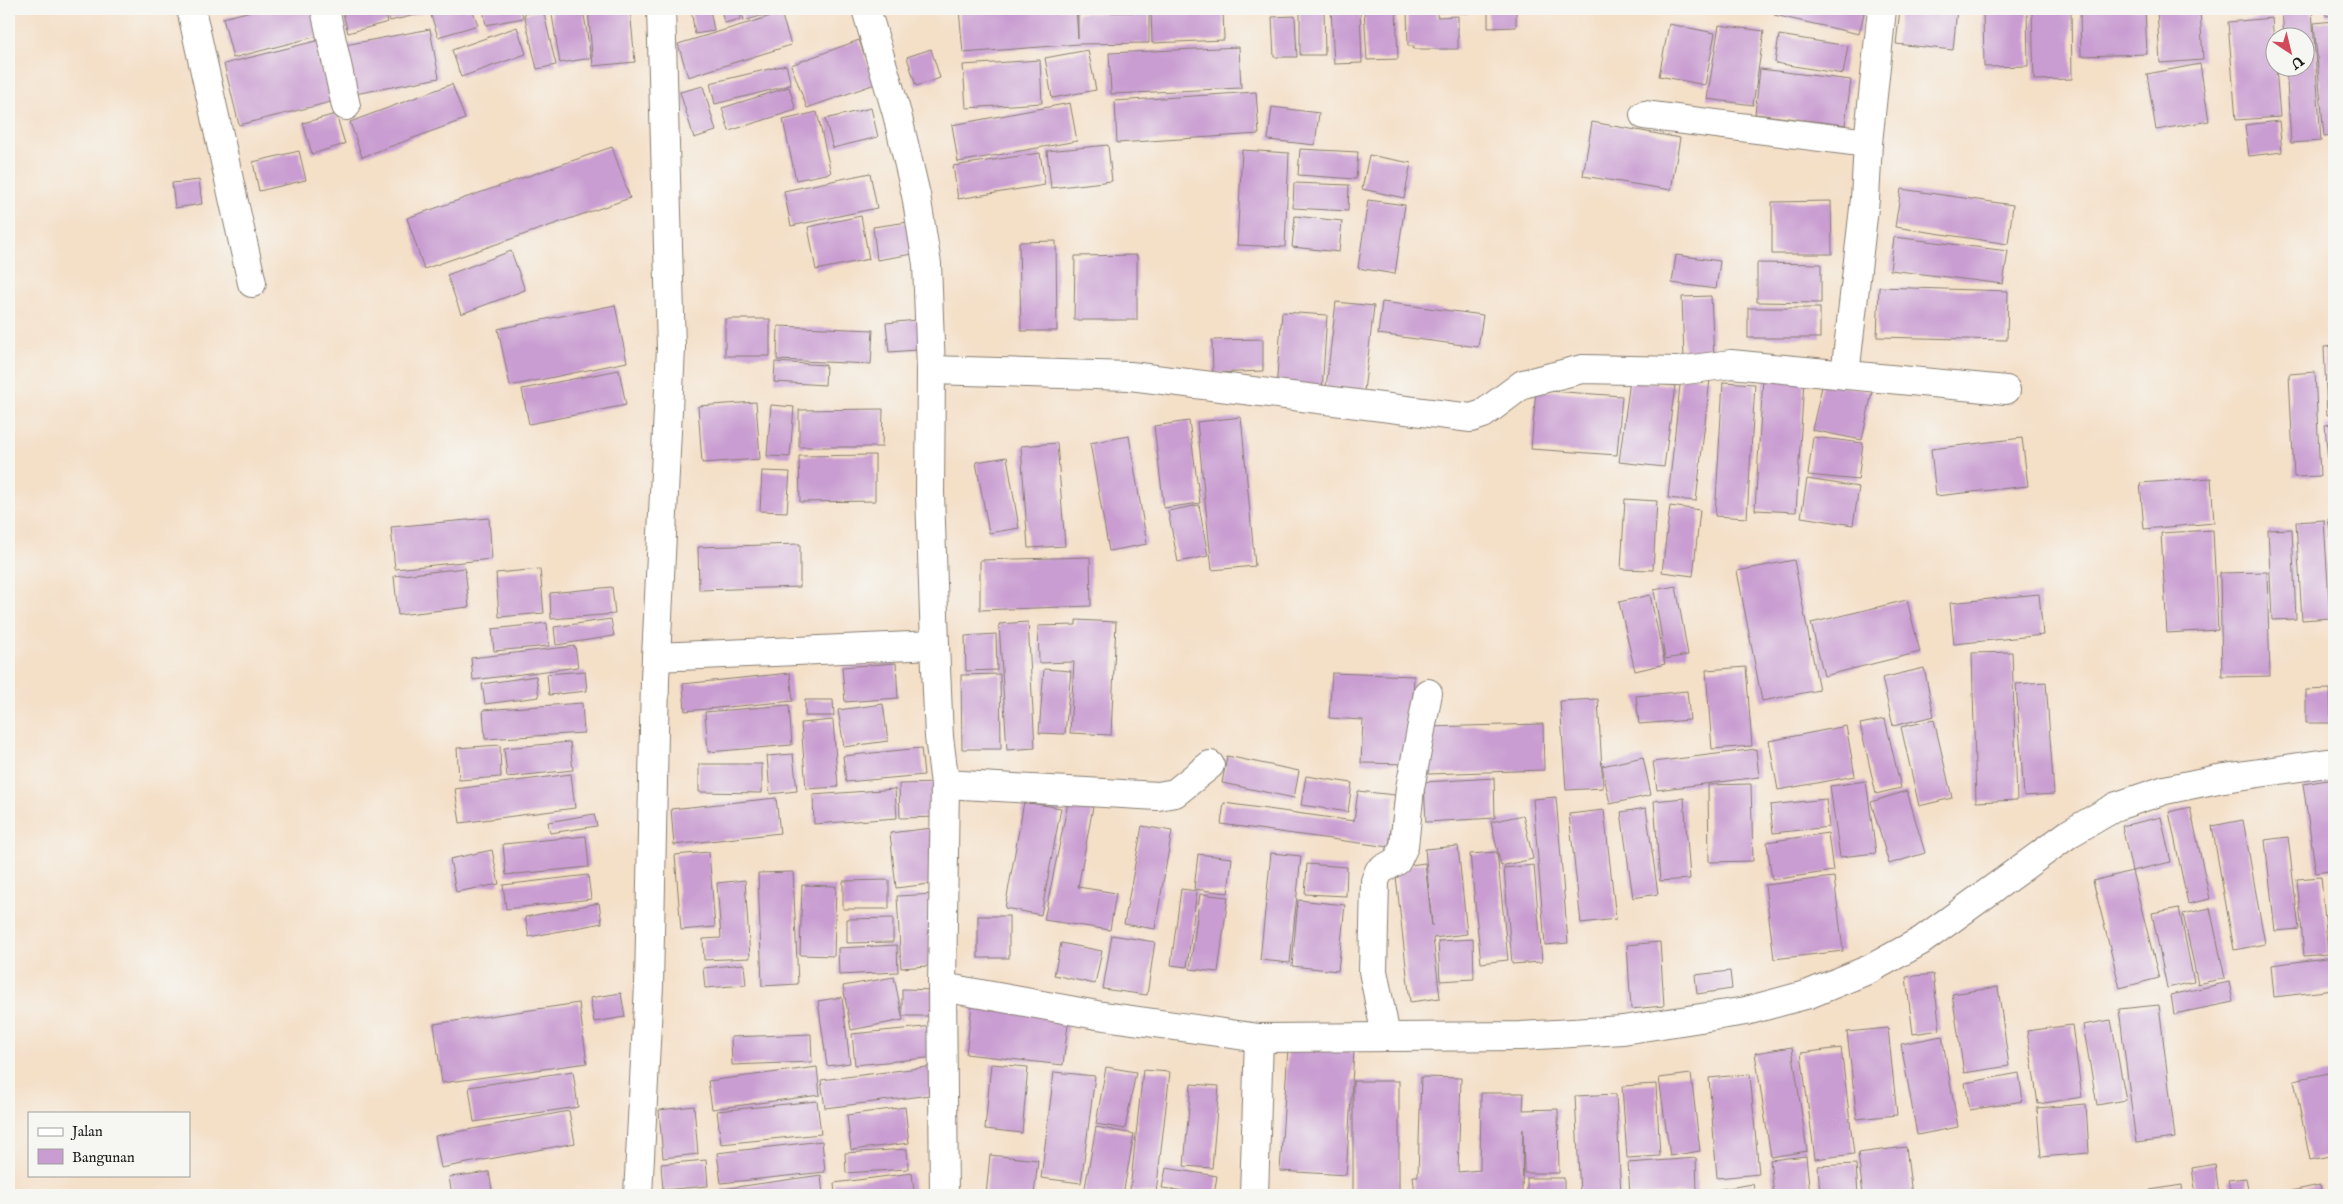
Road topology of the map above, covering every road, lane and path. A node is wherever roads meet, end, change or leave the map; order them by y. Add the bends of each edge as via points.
1 (191, 9) edge
2 (325, 9) edge
3 (662, 9) edge
4 (866, 9) edge
5 (1882, 9) edge
6 (346, 106) dead end
7 (1644, 115) dead end
8 (1868, 144) junction
9 (252, 283) dead end
10 (931, 370) junction
11 (1845, 375) junction
12 (2006, 390) dead end
13 (935, 645) junction
14 (656, 657) junction
15 (1428, 693) dead end
16 (2334, 762) edge
17 (1210, 764) dead end
18 (945, 784) junction
19 (942, 987) junction
20 (1386, 1036) junction
21 (1259, 1038) junction
22 (638, 1195) edge
23 (944, 1195) edge
24 (1254, 1195) edge

1 - 9 street
2 - 6 street
3 - 14 street via 671,348
4 - 10 street via 897,114 916,195 927,264
5 - 8 street
7 - 8 street
8 - 11 street
10 - 11 street via 1130,376 1471,418 1483,414 1523,384 1582,369 1678,371 1731,364
10 - 13 street via 930,493
11 - 12 street
13 - 14 street
13 - 18 street via 939,737
14 - 22 street via 648,985
15 - 20 street via 1410,788 1404,846 1397,860 1379,871 1375,881 1373,971
16 - 20 street via 2218,779 2165,790 2117,806 2070,833 1921,941 1870,969 1809,994 1746,1011 1623,1030 1521,1036
17 - 18 street via 1175,793 1158,796
18 - 19 street
19 - 21 street via 1097,1015
19 - 23 street
20 - 21 street
21 - 24 street

